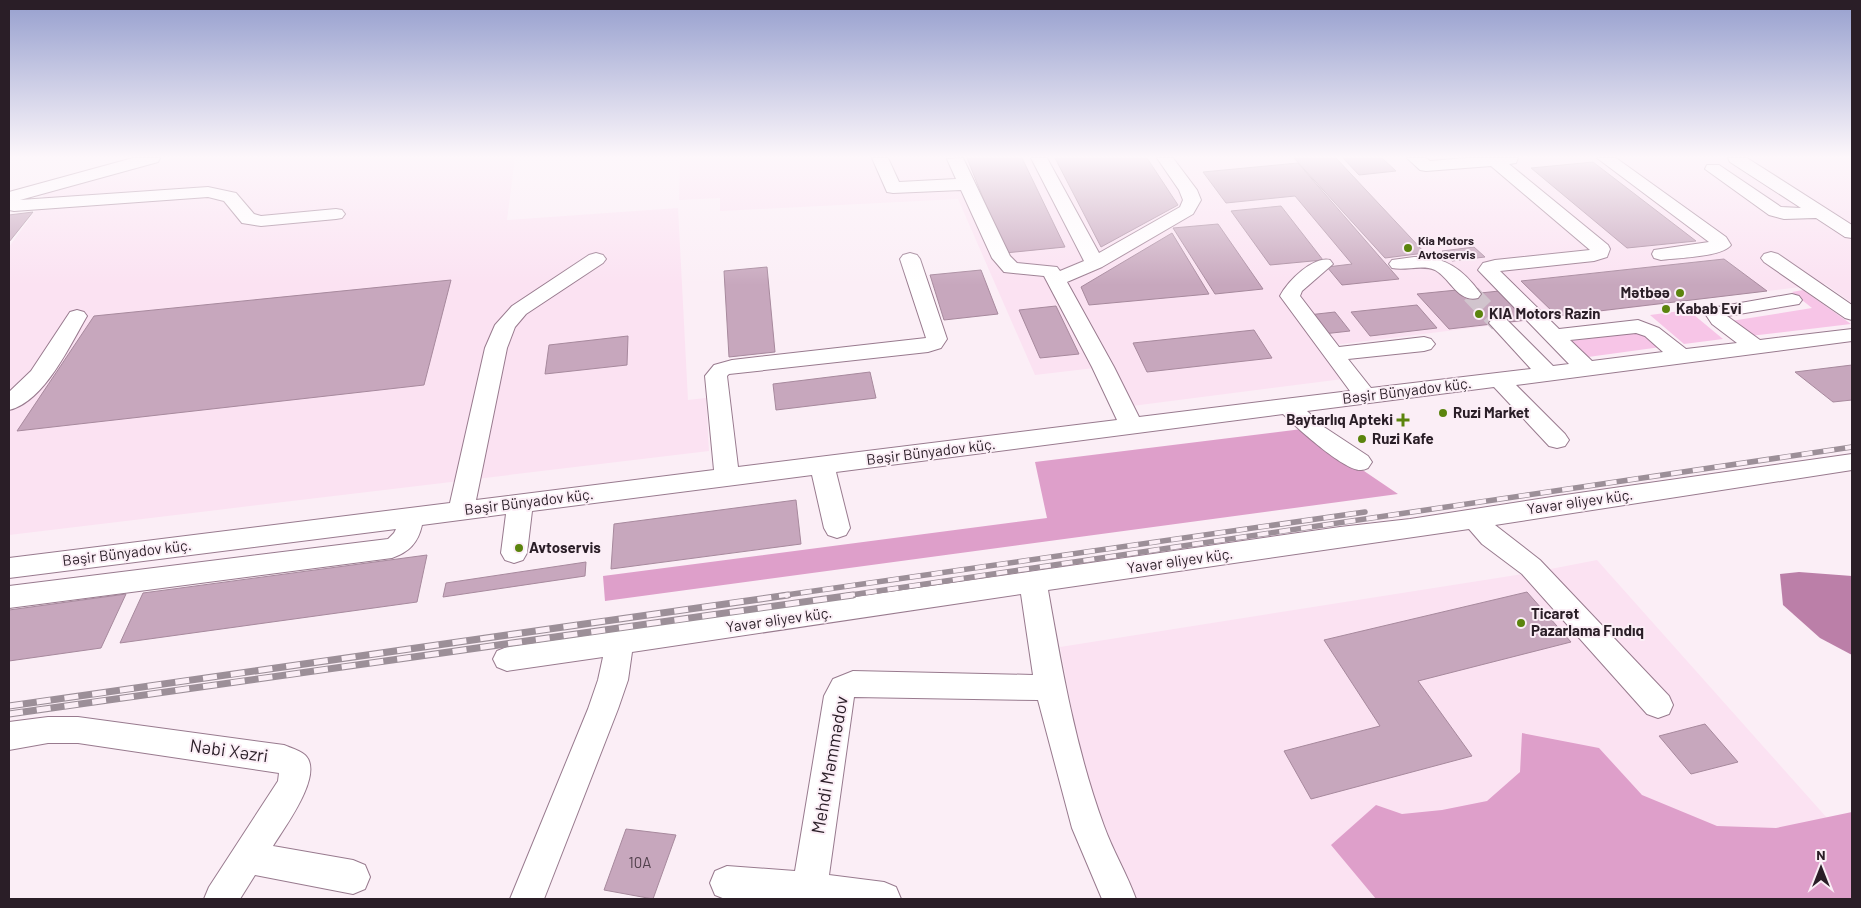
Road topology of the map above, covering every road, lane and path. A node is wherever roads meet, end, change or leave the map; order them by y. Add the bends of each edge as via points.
1 (10, 200) edge
2 (92, 200) edge
3 (233, 200) edge
4 (975, 200) edge
5 (1062, 200) edge
6 (1192, 200) edge
7 (1543, 200) edge
8 (1664, 200) edge
9 (1758, 200) edge
10 (1801, 200) edge
11 (1820, 213) junction
12 (336, 214) dead end
13 (1852, 233) edge
14 (1661, 254) dead end
15 (1771, 258) dead end
16 (596, 259) dead end
17 (910, 259) dead end
18 (1095, 262) junction
19 (1323, 264) dead end
20 (1399, 264) dead end
21 (1056, 280) junction
22 (1471, 294) tunnel mouth
23 (1792, 300) dead end
24 (1852, 314) edge
25 (78, 316) dead end
26 (1499, 323) tunnel mouth
27 (1852, 335) edge
28 (1554, 336) junction
29 (1424, 344) dead end
30 (1756, 347) junction
31 (1332, 354) junction
32 (1682, 357) junction
33 (1587, 369) junction
34 (1548, 374) junction
35 (1499, 380) junction
36 (1365, 396) junction
37 (9, 403) edge
38 (1289, 406) junction
39 (1132, 427) junction
40 (1557, 440) dead end
41 (1360, 462) dead end
42 (1852, 462) edge
43 (822, 465) junction
44 (726, 477) junction
45 (520, 503) junction
46 (461, 511) junction
47 (411, 517) junction
48 (1474, 518) junction
49 (837, 528) dead end
50 (221, 541) junction
51 (514, 553) dead end
52 (9, 568) edge
53 (209, 571) junction
54 (1032, 583) junction
55 (9, 597) edge
56 (620, 643) junction
57 (507, 659) dead end
58 (1050, 688) junction
59 (1658, 706) dead end
60 (9, 736) edge
61 (249, 858) junction
62 (353, 877) dead end
63 (727, 883) dead end
64 (808, 894) edge
65 (221, 899) edge
66 (527, 899) edge
67 (884, 899) edge
68 (1119, 899) edge

1 - 2 street via 14,206
3 - 12 street via 248,219 261,221
4 - 21 street via 1002,258 1011,268 1050,271
5 - 18 street
6 - 18 street via 1187,210
7 - 28 street via 1601,249 1600,253 1490,267 1488,270
8 - 14 street via 1722,245
9 - 11 street via 1774,212
10 - 11 street
11 - 13 street
15 - 24 street
16 - 46 street via 519,310 505,325 496,348
17 - 44 street via 937,339 934,343 735,366 718,372
18 - 21 street
19 - 31 street via 1294,288 1290,296
20 - 22 street via 1438,263
21 - 39 street
23 - 30 street via 1716,315
25 - 37 street via 35,380
26 - 34 street
27 - 30 street, Bəşir Bünyadov küç.
28 - 32 street via 1638,326 1652,332
28 - 33 street
29 - 31 street
30 - 32 street, Bəşir Bünyadov küç.
31 - 36 street
32 - 33 street, Bəşir Bünyadov küç.
33 - 34 street, Bəşir Bünyadov küç.
34 - 35 street, Bəşir Bünyadov küç.
35 - 36 street, Bəşir Bünyadov küç.
35 - 40 street
36 - 38 street, Bəşir Bünyadov küç.
38 - 39 street, Bəşir Bünyadov küç.
38 - 41 street via 1316,433
39 - 43 street, Bəşir Bünyadov küç.
42 - 48 street, Yavər Əliyev küç.
43 - 44 street, Bəşir Bünyadov küç.
43 - 49 street
44 - 45 street, Bəşir Bünyadov küç.
45 - 46 street, Bəşir Bünyadov küç.
45 - 51 street
46 - 47 street, Bəşir Bünyadov küç.
47 - 50 street, Bəşir Bünyadov küç.
47 - 53 street via 406,539 392,548
48 - 54 street, Yavər Əliyev küç.
48 - 59 street via 1491,537 1535,572
50 - 52 street, Bəşir Bünyadov küç.
50 - 53 street
53 - 55 street
54 - 56 street, Yavər Əliyev küç.
54 - 58 street
56 - 57 street, Yavər Əliyev küç.
56 - 66 street via 603,709
58 - 64 street, Mehdi Məmmədov via 853,684 843,688 839,696
58 - 68 street via 1088,828
60 - 61 street, Nəbi Xəzri via 48,730 78,730 284,759 295,766 295,777
61 - 62 street
61 - 65 street, Nəbi Xəzri
63 - 64 street
64 - 67 street

